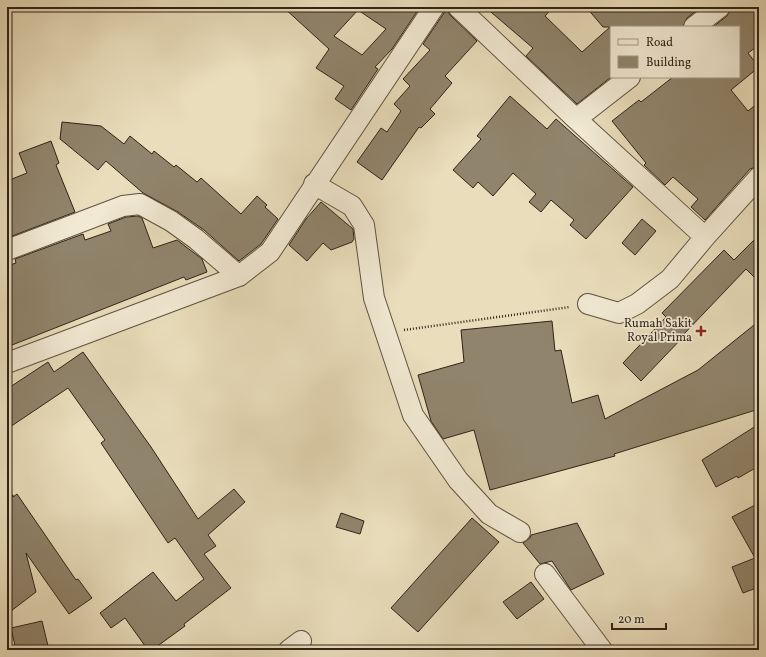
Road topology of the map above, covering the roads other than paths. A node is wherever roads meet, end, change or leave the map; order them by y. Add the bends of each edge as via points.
1 (434, 7) edge
2 (458, 7) edge
3 (720, 7) edge
4 (695, 26) edge
5 (629, 78) edge
6 (576, 119) junction
7 (759, 177) edge
8 (314, 184) junction
9 (705, 237) junction
10 (7, 250) edge
11 (239, 276) junction
12 (588, 304) road end
13 (7, 363) edge
14 (520, 532) dead end
15 (545, 574) dead end
16 (602, 650) edge

1 - 8 street
2 - 6 street
3 - 4 street
5 - 6 street
6 - 9 street
7 - 9 street
8 - 11 street via 270,252
8 - 14 street via 352,206 364,225 374,298 413,415 458,480 488,514
9 - 12 street via 670,279 637,304 619,313
10 - 11 street via 123,206 140,204 171,221 196,239
11 - 13 street
15 - 16 street

